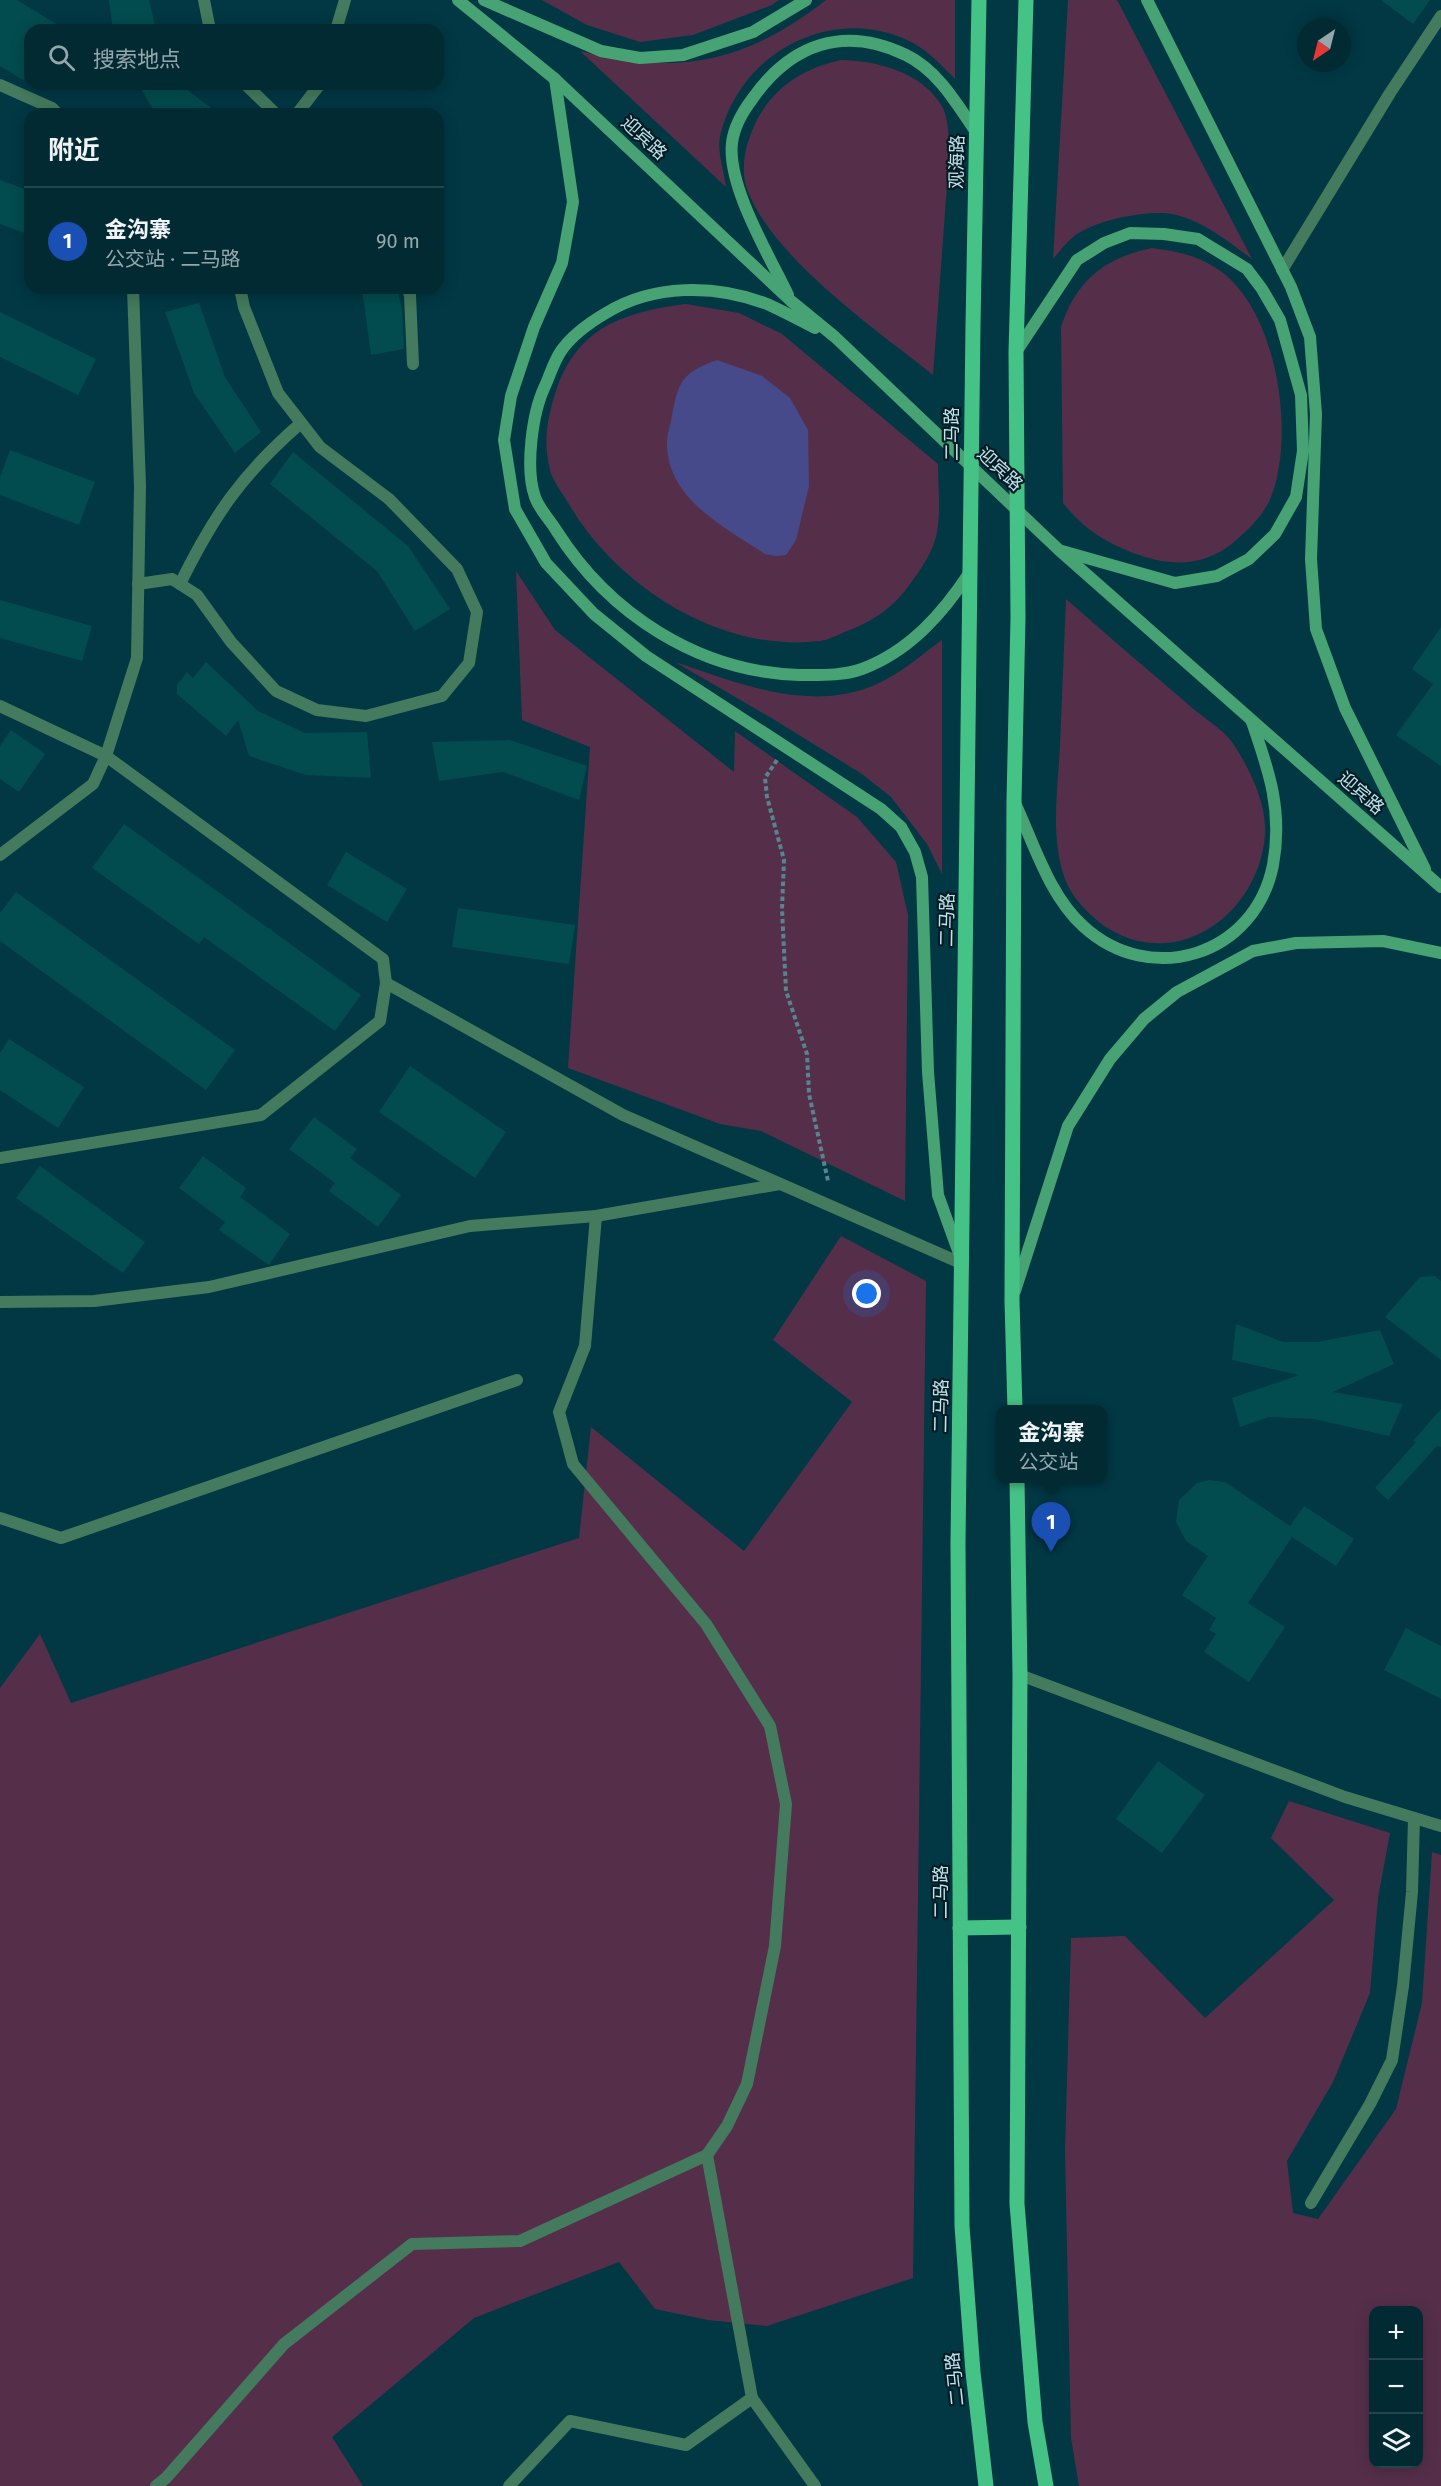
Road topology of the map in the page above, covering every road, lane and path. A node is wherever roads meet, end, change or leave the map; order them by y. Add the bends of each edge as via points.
1 (204, 0) edge
2 (345, 0) edge
3 (458, 0) edge
4 (484, 0) edge
5 (806, 0) edge
6 (979, 0) edge
7 (1026, 0) edge
8 (1147, 0) edge
9 (1441, 16) edge
10 (209, 24) edge
11 (338, 24) edge
12 (555, 79) junction
13 (0, 85) edge
14 (251, 90) edge
15 (315, 90) edge
16 (52, 108) edge
17 (270, 108) edge
18 (302, 108) edge
19 (978, 135) junction
20 (1282, 270) junction
21 (133, 294) edge
22 (241, 294) edge
23 (410, 294) edge
24 (791, 301) junction
25 (973, 325) joint
26 (835, 338) junction
27 (1016, 352) junction
28 (412, 364) dead end
29 (301, 423) junction
30 (1059, 550) junction
31 (971, 572) junction
32 (138, 584) junction
33 (180, 584) junction
34 (0, 706) edge
35 (1251, 721) junction
36 (786, 746) junction
37 (106, 756) junction
38 (1014, 801) junction
39 (0, 855) edge
40 (1428, 875) junction
41 (1441, 887) edge
42 (1441, 953) edge
43 (386, 982) junction
44 (0, 1158) edge
45 (828, 1181) dead end
46 (780, 1184) junction
47 (596, 1216) junction
48 (963, 1264) junction
49 (1012, 1301) junction
50 (0, 1302) edge
51 (517, 1380) dead end
52 (1015, 1405) edge
53 (1017, 1483) edge
54 (0, 1518) edge
55 (1020, 1676) junction
56 (1414, 1818) junction
57 (1441, 1826) edge
58 (1019, 1927) junction
59 (960, 1928) junction
60 (707, 2155) junction
61 (1311, 2203) dead end
62 (752, 2398) junction
63 (156, 2486) edge
64 (509, 2486) edge
65 (815, 2486) edge
66 (986, 2486) edge
67 (1046, 2486) edge

1 - 10 street
2 - 11 street
3 - 12 main road, 迎宾路
4 - 5 main road via 601,51 640,58 682,55 753,32
6 - 19 main road, 观海路
7 - 27 main road
8 - 20 main road
9 - 20 street
12 - 24 main road, 迎宾路
12 - 36 main road via 573,202 562,263 534,327 511,396 504,440 515,509 546,563 594,614 646,656
13 - 16 street
14 - 17 street
15 - 18 street
19 - 24 main road via 933,73 907,55 866,41 837,40 808,47 778,66 739,117 732,143 737,186
19 - 25 main road, 观海路
20 - 40 main road via 1310,337 1316,414 1311,559 1316,629 1346,708
21 - 32 street via 140,486
22 - 29 street via 278,393
23 - 28 street
24 - 26 main road, 迎宾路
25 - 31 main road, 二马路
26 - 30 main road, 迎宾路
26 - 31 main road via 765,304 717,292 667,290 626,300 586,325 561,351 538,400 531,456 535,497 567,549 644,625 680,645 738,667 830,676 860,669 889,657 928,627
27 - 30 main road via 1077,260 1104,243 1130,233 1198,239 1247,269 1262,289 1280,320 1301,395 1303,451 1296,497 1275,534 1249,559 1217,576 1175,583
27 - 38 main road via 1018,618
29 - 33 street via 272,448 232,493 205,532
29 - 33 street via 320,447 388,499 457,568 477,612 470,663 442,696 366,716 316,710 276,691 231,642 197,595
30 - 35 main road, 迎宾路
31 - 48 main road, 二马路
32 - 33 street via 172,579
32 - 37 street via 137,658
34 - 37 street
35 - 38 main road via 1272,782 1276,831 1273,866 1259,906 1233,934 1208,950 1172,958 1139,957 1107,946 1082,926 1060,900
35 - 40 main road, 迎宾路
36 - 45 path via 765,778 766,797 784,860 786,991 807,1054 809,1094
36 - 48 main road via 881,809 901,826 915,852 922,877 928,1072 938,1195
37 - 39 street via 93,784
37 - 43 street via 383,959
38 - 49 main road
40 - 41 main road, 迎宾路
42 - 49 main road via 1383,940 1296,943 1253,951 1177,992 1144,1019 1110,1059 1068,1126
43 - 44 street via 381,1021 261,1115
43 - 46 street via 623,1115
46 - 47 street
46 - 48 street
47 - 50 street via 470,1226 209,1287 94,1301
47 - 60 street via 585,1346 559,1412 573,1464 706,1624 724,1652 770,1726 786,1804 775,1946 747,2084 727,2126
48 - 59 main road, 二马路 via 958,1544
49 - 52 main road
51 - 54 street via 61,1538
53 - 55 main road
55 - 56 street via 1345,1797
55 - 58 main road
56 - 57 street
56 - 61 street via 1412,1892 1392,2060
58 - 59 main road
58 - 67 main road via 1017,2204 1035,2422
59 - 66 main road, 二马路 via 962,2226
60 - 62 street
60 - 63 street via 520,2241 412,2244 284,2344
62 - 64 street via 686,2445 570,2421
62 - 65 street

